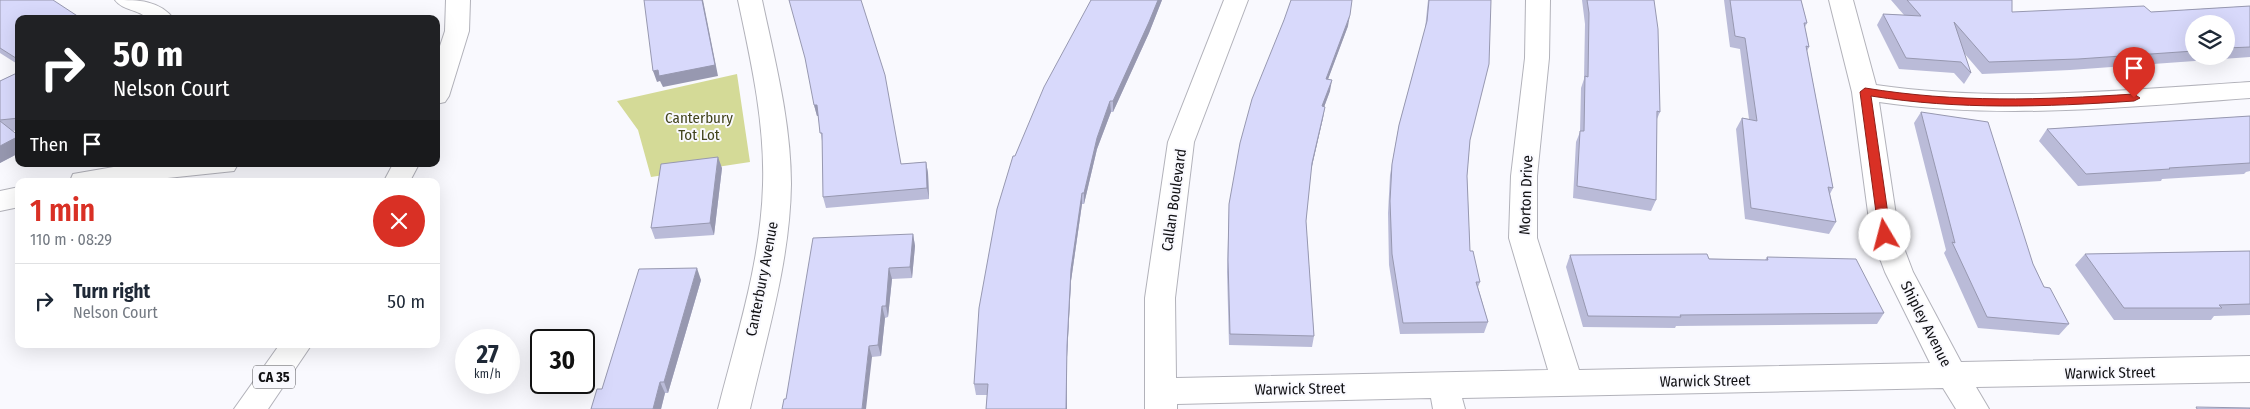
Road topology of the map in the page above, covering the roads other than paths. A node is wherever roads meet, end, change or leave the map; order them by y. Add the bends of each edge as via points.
1 (127, 0) edge
2 (458, 0) edge
3 (750, 0) edge
4 (1236, 0) edge
5 (1538, 0) edge
6 (1841, 0) edge
7 (158, 15) edge
8 (440, 83) edge
9 (2250, 90) edge
10 (1865, 92) junction
11 (164, 167) edge
12 (100, 178) edge
13 (15, 198) edge
14 (0, 201) edge
15 (294, 348) edge
16 (2250, 369) edge
17 (1953, 377) junction
18 (1568, 384) junction
19 (1446, 398) edge
20 (1161, 400) edge
21 (250, 409) edge
22 (734, 409) edge
23 (1973, 409) edge

1 - 7 street
2 - 8 street via 456,31
3 - 22 street, Canterbury Avenue via 771,98 777,184 771,250
4 - 20 street, Callan Boulevard via 1181,142 1160,298
5 - 18 street, Morton Drive via 1538,58 1524,176 1523,238
6 - 10 street, Shipley Avenue
9 - 10 street via 2046,104 1920,100
10 - 17 street, Shipley Avenue via 1885,235 1899,272
11 - 12 street
13 - 14 street
15 - 21 street, CA 35
16 - 17 street, Warwick Street
17 - 18 street, Warwick Street
17 - 23 street, Shipley Avenue
18 - 19 street, Warwick Street
19 - 20 street, Warwick Street

